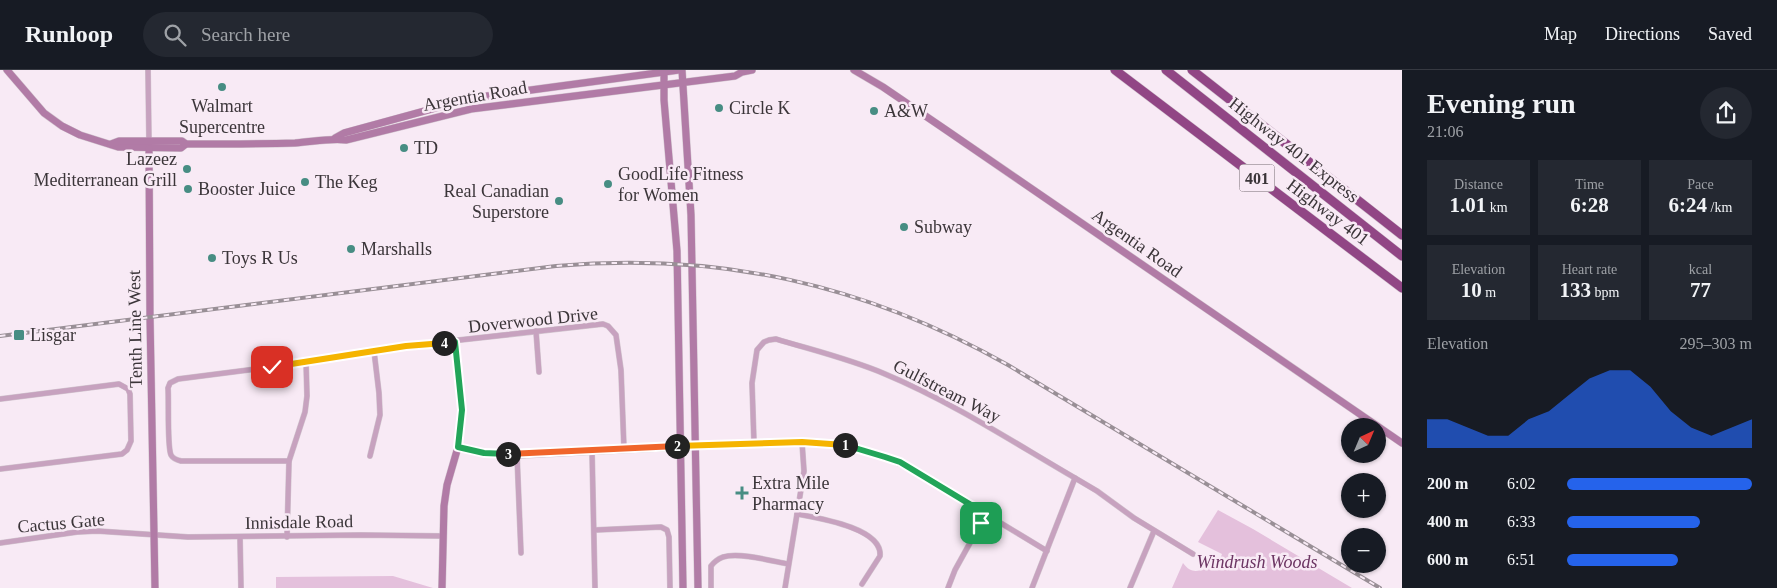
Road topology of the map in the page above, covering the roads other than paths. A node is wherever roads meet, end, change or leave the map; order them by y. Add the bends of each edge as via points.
1 (7, 70) edge
2 (148, 70) edge
3 (680, 70) edge
4 (752, 70) edge
5 (854, 70) edge
6 (1115, 70) edge
7 (1166, 70) edge
8 (1192, 70) edge
9 (664, 71) edge
10 (741, 71) edge
11 (682, 83) junction
12 (664, 85) junction
13 (333, 139) junction
14 (149, 140) junction
15 (111, 144) junction
16 (186, 144) junction
17 (149, 149) junction
18 (1402, 235) edge
19 (1402, 256) edge
20 (1402, 288) edge
21 (536, 331) junction
22 (455, 342) junction
23 (374, 351) junction
24 (306, 361) junction
25 (539, 372) dead end
26 (0, 399) edge
27 (802, 442) junction
28 (754, 443) junction
29 (1402, 443) edge
30 (680, 446) junction
31 (694, 446) junction
32 (458, 447) junction
33 (624, 449) junction
34 (592, 450) junction
35 (517, 454) junction
36 (370, 456) dead end
37 (289, 461) junction
38 (0, 469) edge
39 (1076, 478) junction
40 (797, 514) junction
41 (986, 514) junction
42 (595, 530) junction
43 (1154, 531) junction
44 (155, 534) junction
45 (443, 536) junction
46 (240, 537) junction
47 (287, 537) junction
48 (0, 543) edge
49 (1047, 551) junction
50 (521, 553) dead end
51 (1193, 554) dead end
52 (788, 564) junction
53 (862, 584) dead end
54 (155, 588) edge
55 (241, 588) edge
56 (442, 588) edge
57 (596, 588) edge
58 (670, 588) edge
59 (683, 588) edge
60 (698, 588) edge
61 (711, 588) edge
62 (785, 588) edge
63 (948, 588) edge
64 (1032, 588) edge
65 (1130, 588) edge

1 - 15 street, Argentia Road via 53,120 80,136
2 - 14 street, Tenth Line West
3 - 9 street, Argentia Road
3 - 11 street
4 - 10 street, Argentia Road
5 - 29 street, Argentia Road
6 - 20 highway, Highway 401 / 401
7 - 19 highway, Highway 401 Express / 401
8 - 18 highway, 401
9 - 12 street
9 - 13 street, Argentia Road via 458,101 344,133
10 - 11 street, Argentia Road via 735,76
11 - 12 street, Argentia Road
11 - 31 street via 691,215
12 - 13 street, Argentia Road via 471,109 346,140
12 - 30 street via 676,251
13 - 16 street, Argentia Road via 292,143
14 - 15 street, Argentia Road
14 - 16 street, Argentia Road via 182,141
14 - 17 street, Tenth Line West
15 - 17 street, Argentia Road via 118,148
16 - 17 street, Argentia Road via 181,148
17 - 44 street, Tenth Line West
21 - 22 street, Doverwood Drive
21 - 25 street
21 - 33 street, Doverwood Drive via 603,324 616,335 621,370
22 - 23 street, Doverwood Drive
22 - 32 street via 462,410
23 - 24 street, Doverwood Drive
23 - 36 street via 380,415
24 - 37 street via 305,412
24 - 37 street, Doverwood Drive via 178,379 168,388 171,455 175,460
26 - 38 street via 119,384 130,394 131,442 122,454
27 - 28 street
27 - 40 street via 804,471
27 - 41 street via 845,445 885,457 912,469
28 - 31 street
28 - 39 street, Gulfstream Way via 752,383 758,350 764,342 776,340 837,357 908,384
30 - 31 street
30 - 33 street
30 - 59 street
31 - 60 street
32 - 35 street via 484,453
32 - 45 street via 447,485
33 - 34 street
34 - 35 street
34 - 42 street
35 - 50 street
37 - 47 street
39 - 43 street, Gulfstream Way
39 - 49 street
40 - 52 street
40 - 53 street via 847,525 877,542 880,556
41 - 49 street
41 - 63 street
42 - 57 street
42 - 58 street via 661,527 667,530
43 - 51 street, Gulfstream Way
43 - 65 street
44 - 46 street, Innisdale Road via 188,538
44 - 48 street, Cactus Gate via 87,531
44 - 54 street, Tenth Line West
45 - 47 street, Innisdale Road
45 - 56 street
46 - 47 street, Innisdale Road
46 - 55 street
49 - 64 street
52 - 61 street via 725,556 711,566
52 - 62 street

